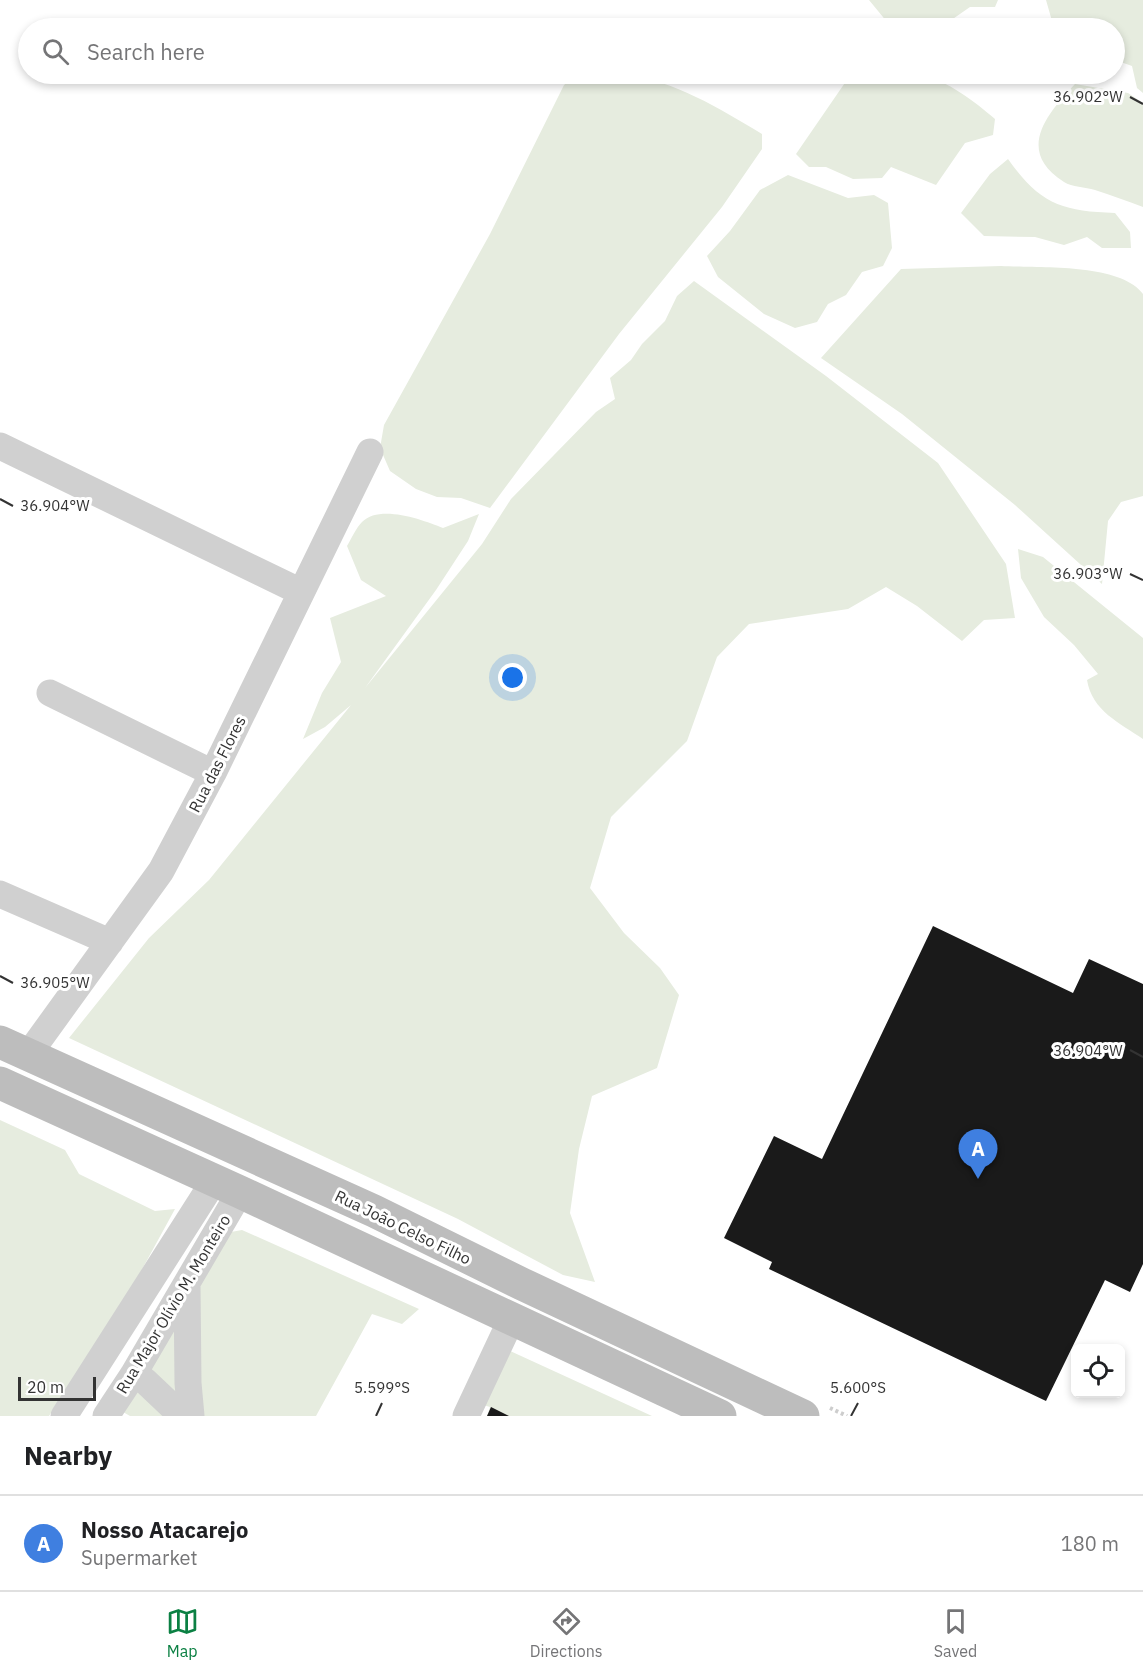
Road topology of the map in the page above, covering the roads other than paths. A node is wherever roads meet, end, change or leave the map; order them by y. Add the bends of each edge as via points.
1 (0, 446) edge
2 (370, 452) dead end
3 (301, 592) junction
4 (50, 693) dead end
5 (213, 773) junction
6 (0, 894) edge
7 (110, 942) junction
8 (14, 1049) edge
9 (0, 1083) edge
10 (227, 1186) junction
11 (187, 1283) junction
12 (512, 1318) junction
13 (133, 1374) junction
14 (64, 1416) edge
15 (106, 1416) edge
16 (182, 1416) edge
17 (191, 1416) edge
18 (466, 1416) edge
19 (720, 1416) edge
20 (803, 1416) edge

1 - 3 street
2 - 3 street, Rua das Flores
3 - 5 street, Rua das Flores
4 - 5 street
5 - 7 street, Rua das Flores via 161,871
6 - 7 street
7 - 8 street, Rua das Flores
8 - 20 main road, Rua João Celso Filho via 374,1212
9 - 10 main road
10 - 11 street, Rua Major Olívio M. Monteiro
10 - 12 main road
10 - 14 street, Rua Major Olívio M. Monteiro
11 - 13 street, Rua Major Olívio M. Monteiro
11 - 17 street
12 - 18 street
12 - 19 main road
13 - 15 street, Rua Major Olívio M. Monteiro
13 - 16 street

